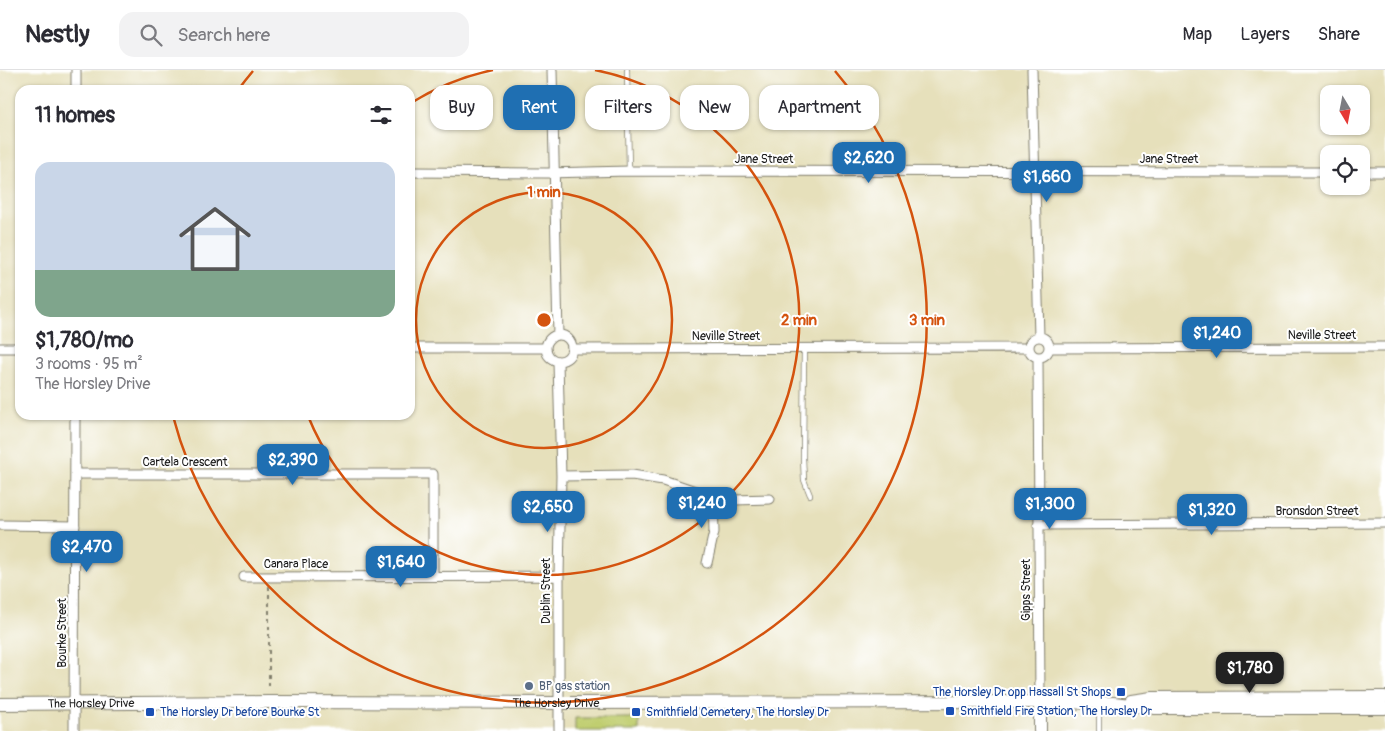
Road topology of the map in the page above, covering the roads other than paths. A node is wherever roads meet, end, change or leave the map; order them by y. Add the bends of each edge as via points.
1 (76, 70) edge
2 (552, 70) edge
3 (627, 70) edge
4 (1032, 70) edge
5 (76, 85) edge
6 (630, 171) junction
7 (415, 172) edge
8 (1035, 172) junction
9 (1320, 172) edge
10 (1370, 172) edge
11 (1385, 172) edge
12 (555, 173) junction
13 (558, 335) junction
14 (1039, 338) junction
15 (1385, 347) edge
16 (0, 348) edge
17 (15, 348) edge
18 (415, 348) edge
19 (545, 348) junction
20 (804, 348) junction
21 (1029, 348) junction
22 (1049, 348) junction
23 (572, 349) junction
24 (1038, 357) junction
25 (558, 362) junction
26 (75, 420) edge
27 (75, 474) junction
28 (561, 476) junction
29 (810, 495) dead end
30 (713, 496) junction
31 (770, 499) dead end
32 (1385, 523) edge
33 (1038, 525) junction
34 (0, 526) edge
35 (75, 526) junction
36 (707, 563) dead end
37 (244, 576) dead end
38 (433, 576) junction
39 (559, 576) junction
40 (1385, 698) edge
41 (1040, 702) junction
42 (1099, 703) junction
43 (1113, 703) junction
44 (0, 704) edge
45 (74, 704) junction
46 (559, 704) junction
47 (1385, 708) edge
48 (74, 731) edge
49 (558, 731) edge
50 (1040, 731) edge
51 (1099, 731) edge

1 - 5 street
2 - 12 street
3 - 6 lane
4 - 8 street
6 - 8 street, Jane Street
6 - 12 street, Jane Street
7 - 12 street, Jane Street
8 - 9 street, Jane Street
8 - 14 street
10 - 11 street
12 - 13 street
13 - 19 street via 548,340
13 - 23 street via 564,336
14 - 21 street via 1031,341
14 - 22 street via 1046,341
15 - 22 street, Neville Street
16 - 17 street
18 - 19 street
19 - 25 street via 548,356
20 - 21 street, Neville Street
20 - 23 street, Neville Street
20 - 29 lane via 803,458 804,480
21 - 24 street via 1032,355
22 - 24 street via 1046,354
23 - 25 street via 569,357
24 - 33 street, Gipps Street
25 - 28 street, Dublin Street
26 - 27 street, Bourke Street
27 - 35 street, Bourke Street
27 - 38 street, Cartela Crescent via 433,474
28 - 30 street via 640,476
28 - 39 street, Dublin Street
30 - 31 street via 735,500
30 - 36 street via 714,532
32 - 33 street, Bronsdon Street
33 - 41 street, Gipps Street
34 - 35 street
35 - 45 street, Bourke Street
37 - 38 street, Canara Place
38 - 39 street, Canara Place
39 - 46 street, Dublin Street
40 - 43 main road, The Horsley Drive via 1152,698
41 - 42 main road, The Horsley Drive
41 - 46 main road, The Horsley Drive
41 - 50 main road
42 - 43 main road, The Horsley Drive
42 - 51 lane
43 - 47 main road, The Horsley Drive via 1155,708
44 - 45 main road, The Horsley Drive
45 - 46 main road, The Horsley Drive
45 - 48 street, Bourke Street
46 - 49 street, Dublin Street

